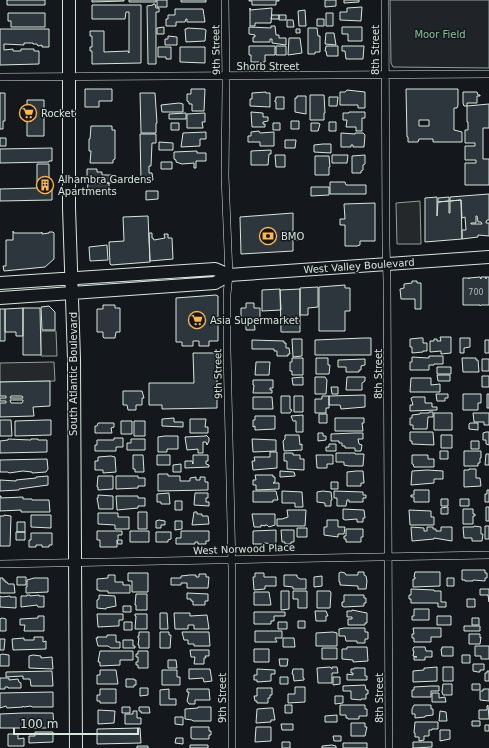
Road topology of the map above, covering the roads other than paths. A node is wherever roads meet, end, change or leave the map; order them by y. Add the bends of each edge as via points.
1 (69, 0) edge
2 (225, 0) edge
3 (384, 0) edge
4 (489, 74) edge
5 (384, 75) junction
6 (226, 76) junction
7 (0, 77) edge
8 (70, 77) junction
9 (489, 257) edge
10 (386, 264) junction
11 (229, 276) junction
12 (72, 278) junction
13 (0, 283) edge
14 (73, 293) junction
15 (0, 298) edge
16 (489, 555) edge
17 (388, 558) junction
18 (231, 560) junction
19 (75, 563) junction
20 (0, 564) edge
21 (76, 748) edge
22 (232, 748) edge
23 (389, 748) edge

1 - 8 main road, South Atlantic Boulevard
2 - 6 street, 9th Street
3 - 5 street, 8th Street
4 - 5 street, Shorb Street
5 - 6 street, Shorb Street
5 - 10 street, 8th Street
6 - 8 street, Shorb Street
6 - 11 street, 9th Street via 225,176
7 - 8 street, Shorb Street
8 - 12 main road, South Atlantic Boulevard via 69,208
9 - 10 main road, West Valley Boulevard
10 - 11 main road, West Valley Boulevard
10 - 17 street, 8th Street
11 - 12 main road, West Valley Boulevard via 215,269
11 - 14 main road, West Valley Boulevard via 215,283
11 - 18 street, 9th Street via 227,349
12 - 13 main road, West Valley Boulevard
12 - 14 main road, South Atlantic Boulevard
14 - 15 main road, West Valley Boulevard
14 - 19 main road, South Atlantic Boulevard
16 - 17 street, West Norwood Place
17 - 18 street, West Norwood Place
17 - 23 street, 8th Street
18 - 19 street, West Norwood Place
18 - 22 street, 9th Street
19 - 20 street, West Norwood Place
19 - 21 main road, South Atlantic Boulevard

